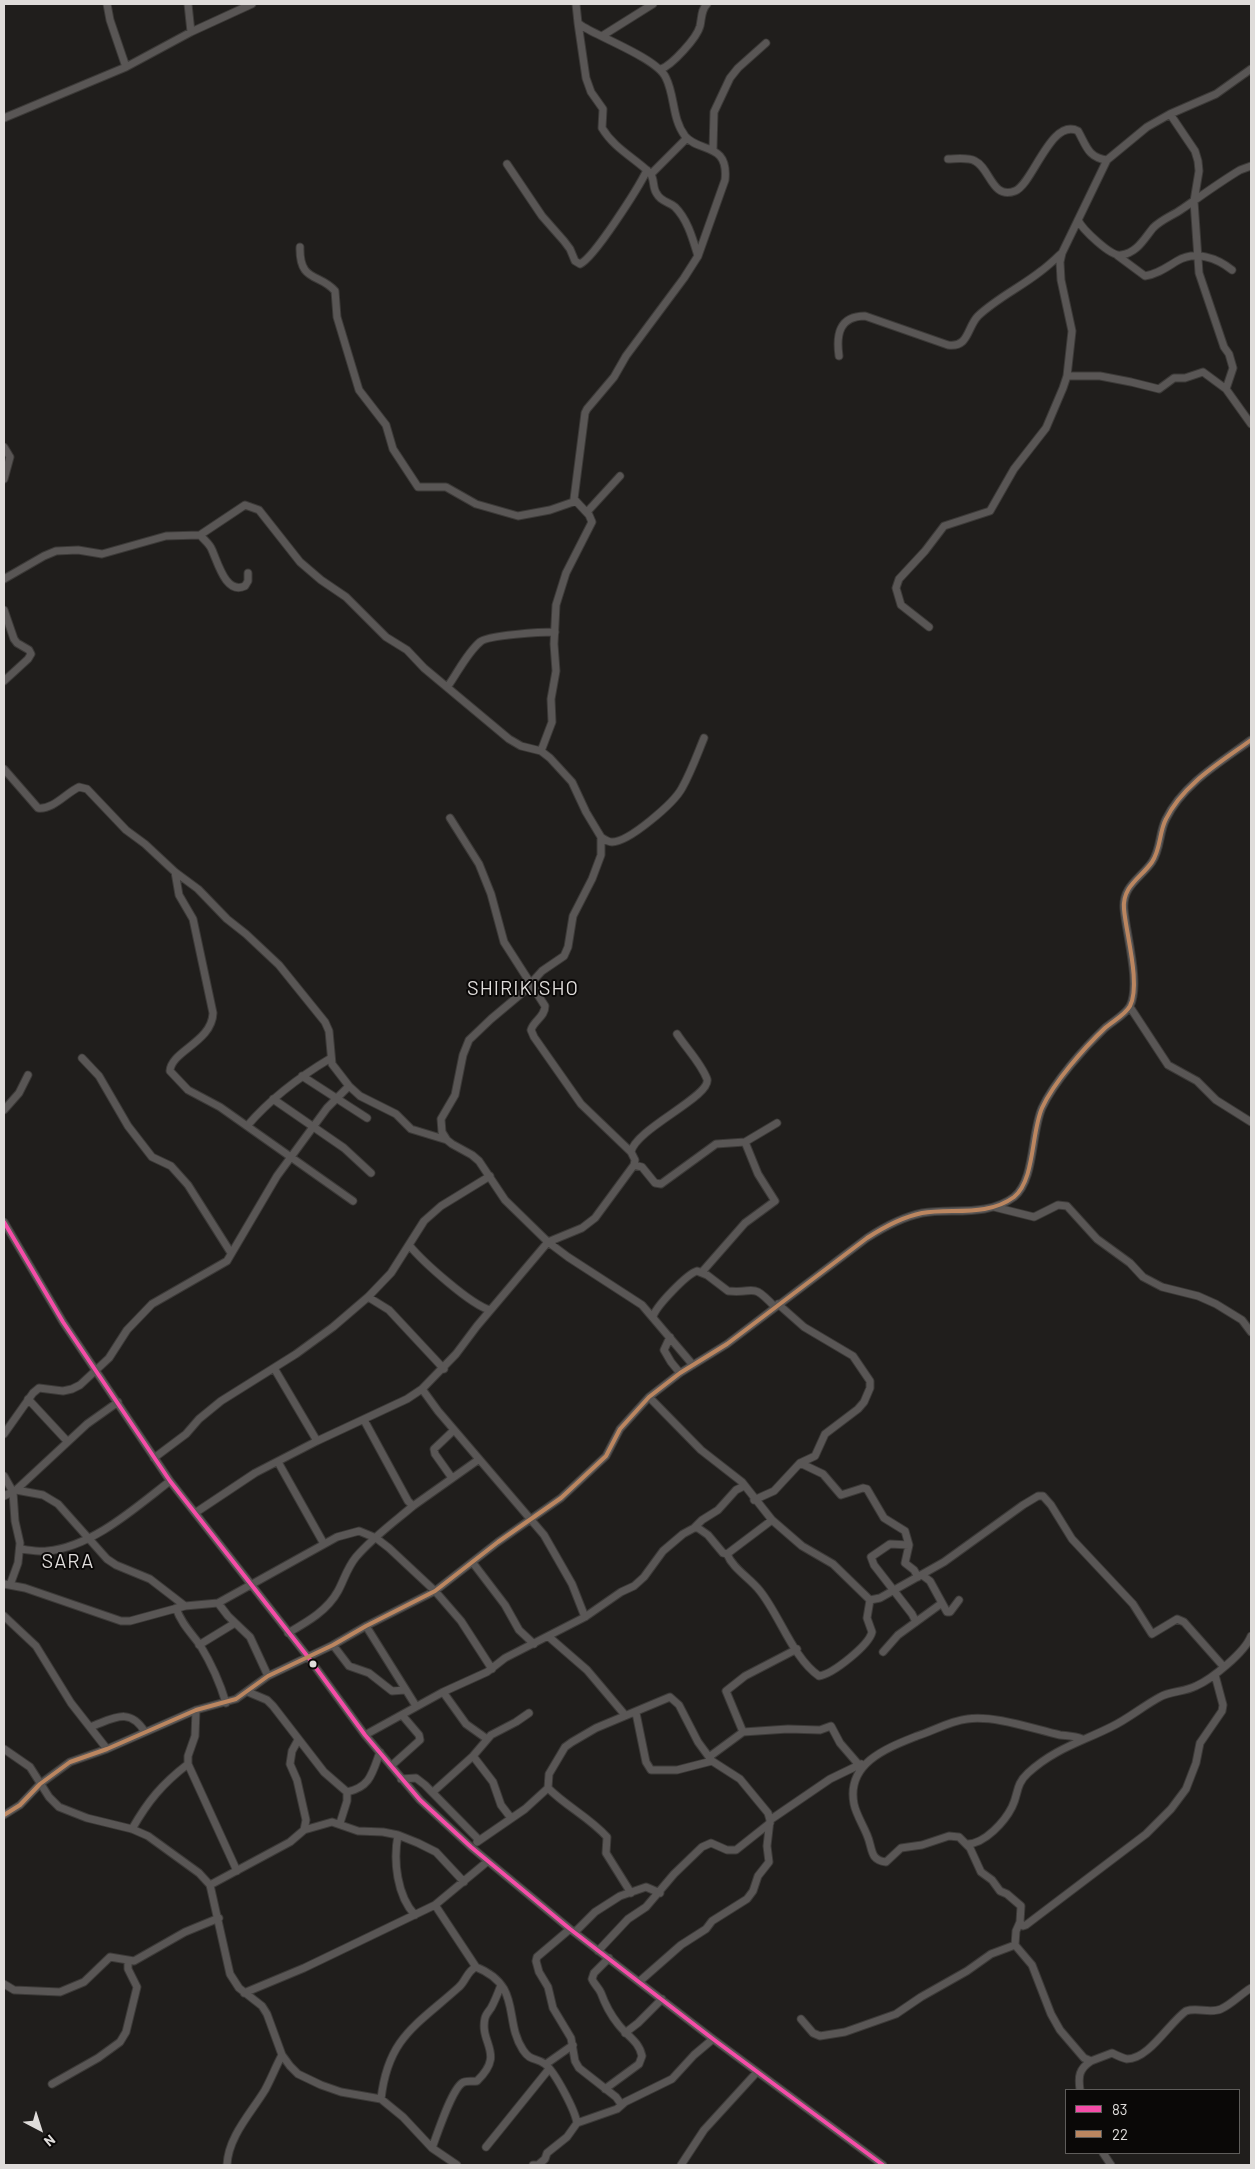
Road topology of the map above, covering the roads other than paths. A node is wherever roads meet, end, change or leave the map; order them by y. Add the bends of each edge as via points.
1 (107, 4) edge
2 (188, 4) edge
3 (252, 4) edge
4 (576, 4) edge
5 (653, 4) edge
6 (708, 4) edge
7 (578, 22) junction
8 (192, 32) junction
9 (602, 36) junction
10 (766, 43) dead end
11 (126, 67) junction
12 (660, 69) junction
13 (1251, 69) edge
14 (1170, 114) junction
15 (4, 118) edge
16 (687, 138) junction
17 (713, 149) junction
18 (948, 159) dead end
19 (1107, 160) junction
20 (507, 164) dead end
21 (1251, 166) edge
22 (649, 172) junction
23 (1194, 201) junction
24 (1078, 220) junction
25 (300, 247) dead end
26 (1062, 253) junction
27 (698, 256) junction
28 (1118, 256) junction
29 (1197, 256) junction
30 (1232, 270) dead end
31 (839, 356) dead end
32 (1067, 376) junction
33 (1226, 389) junction
34 (1251, 424) edge
35 (4, 447) edge
36 (6, 455) edge
37 (620, 476) dead end
38 (4, 479) edge
39 (576, 502) junction
40 (587, 512) junction
41 (200, 535) junction
42 (248, 573) dead end
43 (4, 580) edge
44 (4, 610) edge
45 (928, 627) dead end
46 (555, 632) junction
47 (4, 681) edge
48 (448, 686) junction
49 (704, 738) dead end
50 (1251, 740) edge
51 (540, 751) junction
52 (4, 769) edge
53 (450, 818) dead end
54 (601, 837) junction
55 (175, 872) junction
56 (531, 984) junction
57 (1130, 1007) junction
58 (676, 1034) dead end
59 (82, 1058) dead end
60 (331, 1058) junction
61 (28, 1075) dead end
62 (302, 1076) junction
63 (348, 1086) junction
64 (336, 1098) junction
65 (273, 1099) junction
66 (4, 1110) edge
67 (367, 1118) dead end
68 (1251, 1122) edge
69 (778, 1123) dead end
70 (247, 1126) junction
71 (313, 1126) junction
72 (446, 1140) junction
73 (745, 1142) junction
74 (631, 1152) junction
75 (291, 1157) junction
76 (634, 1165) junction
77 (371, 1173) dead end
78 (490, 1176) junction
79 (352, 1201) dead end
80 (994, 1207) junction
81 (4, 1222) edge
82 (548, 1242) junction
83 (410, 1245) junction
84 (231, 1253) junction
85 (702, 1272) junction
86 (368, 1297) junction
87 (776, 1306) junction
88 (482, 1308) junction
89 (490, 1310) junction
90 (484, 1317) junction
91 (653, 1317) junction
92 (1251, 1332) edge
93 (670, 1337) junction
94 (693, 1365) junction
95 (274, 1368) junction
96 (444, 1369) junction
97 (97, 1370) junction
98 (680, 1373) junction
99 (422, 1389) junction
100 (649, 1397) junction
101 (28, 1399) junction
102 (118, 1402) junction
103 (364, 1420) junction
104 (454, 1430) junction
105 (4, 1434) edge
106 (67, 1441) junction
107 (317, 1441) junction
108 (154, 1458) junction
109 (478, 1460) junction
110 (278, 1462) junction
111 (800, 1463) junction
112 (4, 1476) edge
113 (452, 1478) junction
114 (170, 1481) junction
115 (744, 1486) junction
116 (15, 1491) junction
117 (4, 1496) edge
118 (754, 1500) junction
119 (413, 1506) junction
120 (194, 1512) junction
121 (531, 1520) junction
122 (772, 1520) junction
123 (694, 1528) junction
124 (376, 1538) junction
125 (88, 1539) junction
126 (324, 1544) junction
127 (909, 1544) junction
128 (20, 1549) junction
129 (727, 1554) junction
130 (473, 1563) junction
131 (920, 1576) junction
132 (6, 1585) edge
133 (250, 1585) junction
134 (893, 1589) junction
135 (436, 1591) junction
136 (870, 1600) junction
137 (959, 1600) dead end
138 (218, 1603) junction
139 (942, 1603) junction
140 (185, 1606) junction
141 (176, 1608) junction
142 (4, 1616) edge
143 (585, 1617) junction
144 (916, 1622) junction
145 (235, 1623) junction
146 (366, 1626) junction
147 (288, 1633) junction
148 (549, 1636) junction
149 (1251, 1636) edge
150 (534, 1644) junction
151 (199, 1645) junction
152 (333, 1645) junction
153 (797, 1649) junction
154 (883, 1652) dead end
155 (308, 1657) junction
156 (1223, 1666) junction
157 (492, 1668) junction
158 (1216, 1675) junction
159 (268, 1676) junction
160 (405, 1690) junction
161 (248, 1692) junction
162 (444, 1692) junction
163 (226, 1703) junction
164 (416, 1706) junction
165 (196, 1710) junction
166 (636, 1712) junction
167 (529, 1713) dead end
168 (402, 1715) junction
169 (625, 1715) junction
170 (90, 1727) junction
171 (145, 1732) junction
172 (743, 1732) junction
173 (365, 1735) junction
174 (487, 1739) junction
175 (1082, 1739) junction
176 (298, 1740) junction
177 (4, 1749) edge
178 (107, 1749) junction
179 (380, 1752) junction
180 (473, 1756) junction
181 (710, 1759) junction
182 (862, 1763) junction
183 (188, 1764) junction
184 (391, 1766) junction
185 (401, 1779) junction
186 (40, 1784) junction
187 (548, 1788) junction
188 (346, 1792) junction
189 (433, 1792) junction
190 (4, 1815) edge
191 (511, 1818) junction
192 (770, 1822) junction
193 (340, 1823) junction
194 (132, 1830) junction
195 (304, 1830) junction
196 (398, 1836) junction
197 (479, 1840) junction
198 (967, 1844) junction
199 (471, 1847) junction
200 (488, 1861) junction
201 (237, 1871) junction
202 (464, 1882) junction
203 (210, 1885) junction
204 (631, 1893) junction
205 (660, 1893) junction
206 (435, 1904) junction
207 (416, 1915) junction
208 (219, 1918) junction
209 (1020, 1922) junction
210 (572, 1930) junction
211 (1015, 1945) junction
212 (598, 1950) junction
213 (609, 1958) junction
214 (128, 1962) junction
215 (476, 1967) junction
216 (640, 1981) junction
217 (4, 1984) edge
218 (501, 1985) junction
219 (1251, 1988) edge
220 (244, 1993) junction
221 (662, 2000) junction
222 (801, 2020) dead end
223 (625, 2033) junction
224 (713, 2039) junction
225 (573, 2045) junction
226 (282, 2055) junction
227 (1091, 2061) junction
228 (547, 2067) junction
229 (757, 2072) junction
230 (52, 2084) dead end
231 (604, 2089) junction
232 (1080, 2089) edge
233 (381, 2099) junction
234 (621, 2104) junction
235 (577, 2123) junction
236 (486, 2147) dead end
237 (432, 2148) junction
238 (1104, 2154) edge
239 (227, 2165) edge
240 (457, 2165) edge
241 (533, 2165) edge
242 (680, 2165) edge
243 (883, 2165) edge
244 (1111, 2165) edge

1 - 11 street
2 - 8 street
3 - 8 street
4 - 7 street
5 - 9 street
6 - 12 street via 702,11 695,35 670,64
7 - 9 street
7 - 22 street via 586,78 603,109 602,128 618,148
8 - 11 street
9 - 12 street
10 - 17 street via 730,78 714,112
11 - 15 street
12 - 16 street via 670,86 680,127
13 - 14 street via 1216,94
14 - 19 street via 1147,127
14 - 23 street via 1195,151 1198,161
16 - 17 street
16 - 22 street
17 - 27 street via 723,164 725,180
18 - 19 street via 974,160 994,186 1003,192 1015,191 1023,184 1055,138 1068,130 1078,131 1088,150
19 - 24 street
20 - 22 street via 580,264 587,260
21 - 23 street
22 - 27 street via 656,194 675,207 686,222
23 - 28 street via 1164,218 1138,247
23 - 29 street
24 - 26 street
24 - 28 street via 1082,228
25 - 39 street via 306,271 335,291 337,317 359,390 386,425 393,449 418,487 446,487 476,504 518,516
26 - 31 street via 1042,271 988,307 974,320 964,342 959,345 948,345 859,316 852,318 839,331
26 - 32 street via 1060,270 1072,331
27 - 39 street via 614,377 587,409 583,420
28 - 29 street via 1146,276 1182,258
29 - 30 street via 1219,261
29 - 33 street via 1202,287 1233,368
32 - 33 street via 1106,377 1159,389 1174,378 1202,372
32 - 45 street via 1046,428 1014,469 990,511 944,526 898,579 896,588 901,605
33 - 34 street
35 - 36 street
36 - 38 street via 10,460
37 - 40 street
39 - 40 street
40 - 46 street via 591,519 590,528 560,586
41 - 42 street via 231,586 246,586
41 - 43 street via 166,536 102,554 56,551
41 - 48 street via 245,505 259,510 300,562 346,597 386,637 407,650
44 - 47 street via 14,639 30,654
46 - 48 street via 482,640
46 - 51 street via 552,722
48 - 51 street via 516,744
49 - 54 street via 681,790 659,815 616,841
50 - 57 street via 1199,779 1176,803 1165,821 1154,858 1126,892 1123,906 1134,989
51 - 54 street via 572,782
52 - 55 street via 38,808 46,808 75,788 84,787 126,830
53 - 56 street via 479,864 504,942
54 - 56 street via 598,865 573,916 567,951
55 - 60 street via 198,889 298,986 325,1022
55 - 70 street via 179,894 193,919 213,1013 211,1026 174,1061 170,1071 188,1090
56 - 72 street via 475,1034 466,1047 455,1095 441,1119
56 - 74 street via 545,1010 532,1026 534,1037 581,1104
57 - 68 street via 1168,1065 1197,1081 1216,1100
57 - 80 street via 1081,1054 1048,1098 1039,1116 1024,1185 1014,1196
58 - 74 street via 702,1070 707,1085 640,1138
59 - 84 street via 100,1076 128,1126 152,1157 171,1166 188,1185
60 - 62 street
60 - 63 street via 334,1069
61 - 66 street via 24,1086
62 - 64 street
62 - 65 street
63 - 64 street
63 - 72 street via 360,1096 396,1114 411,1129
64 - 67 street
64 - 71 street
65 - 70 street
65 - 71 street
69 - 73 street
70 - 75 street
71 - 75 street
71 - 77 street
72 - 78 street via 472,1155
73 - 76 street via 716,1144 661,1184 655,1183 642,1166
73 - 85 street via 758,1174 775,1201 744,1223
74 - 76 street
75 - 79 street
75 - 84 street via 261,1200
76 - 82 street via 595,1218 582,1228
78 - 82 street via 505,1200
78 - 83 street via 441,1206 424,1221
80 - 87 street via 929,1212 888,1225
80 - 92 street via 1034,1217 1058,1205 1067,1206 1098,1239 1144,1277 1162,1287 1216,1304 1242,1320
81 - 97 street via 63,1322
82 - 89 street
82 - 91 street via 637,1300
83 - 86 street via 391,1273
83 - 88 street
84 - 97 street via 226,1262 152,1304 127,1330 114,1352
85 - 87 street via 728,1291 759,1291
85 - 91 street via 692,1273 654,1311
86 - 95 street via 315,1341
86 - 96 street via 389,1310
87 - 94 street via 727,1344
87 - 111 street via 804,1327 849,1352 870,1381 864,1402 825,1434 815,1456
88 - 89 street
88 - 90 street
89 - 90 street
90 - 96 street
91 - 93 street
93 - 94 street
93 - 98 street via 664,1350
94 - 98 street
95 - 107 street
95 - 108 street via 221,1401
96 - 99 street
97 - 101 street via 72,1389 40,1388
97 - 102 street
98 - 100 street
99 - 103 street
99 - 104 street
100 - 115 street
100 - 121 street via 620,1429 600,1462
101 - 105 street
101 - 106 street
102 - 106 street
102 - 108 street
103 - 107 street
103 - 119 street
104 - 109 street
104 - 113 street via 434,1448
106 - 116 street
107 - 110 street
108 - 114 street
109 - 113 street
109 - 121 street
110 - 120 street
110 - 126 street
111 - 118 street via 783,1484
111 - 127 street via 823,1474 840,1495 867,1489 884,1518 905,1531
112 - 116 street
113 - 119 street
114 - 120 street
114 - 125 street
115 - 118 street
115 - 123 street
116 - 117 street
116 - 125 street via 42,1495 58,1504
116 - 128 street
118 - 122 street
119 - 124 street
120 - 133 street
121 - 130 street
121 - 143 street via 572,1584
122 - 129 street
122 - 136 street via 802,1546 833,1564
123 - 129 street via 703,1531
123 - 143 street via 663,1552 638,1583
124 - 126 street via 354,1531
124 - 135 street
124 - 147 street via 354,1560 330,1603 318,1615
125 - 128 street via 46,1551
125 - 140 street via 112,1562 150,1578
126 - 133 street
127 - 131 street via 905,1564
127 - 134 street via 890,1544 871,1558
128 - 132 street via 18,1563
129 - 153 street via 733,1565 761,1592
130 - 135 street
130 - 150 street via 505,1605 519,1630
131 - 134 street
131 - 139 street via 930,1581
131 - 156 street via 1024,1505 1043,1496 1072,1538 1121,1591 1152,1634 1177,1619 1184,1622
132 - 141 street via 31,1590 122,1621
133 - 138 street
133 - 147 street
134 - 136 street via 880,1598
134 - 144 street
135 - 146 street
135 - 157 street via 461,1621
136 - 153 street via 867,1618 872,1632 868,1642 825,1676 812,1671
137 - 139 street via 948,1613
138 - 140 street
138 - 145 street
139 - 144 street
140 - 141 street
141 - 151 street
142 - 170 street via 36,1646
143 - 148 street
144 - 154 street
145 - 151 street
145 - 159 street via 250,1637
146 - 152 street
146 - 160 street
147 - 155 street
148 - 150 street
148 - 169 street via 586,1670
149 - 156 street via 1245,1648
150 - 157 street
151 - 163 street via 219,1682
152 - 155 street
152 - 160 street via 349,1666 369,1673 392,1692
153 - 172 street via 745,1676 726,1691
155 - 159 street
155 - 173 street
156 - 158 street
157 - 162 street
158 - 175 street via 1196,1687 1161,1696 1116,1724
158 - 209 street via 1222,1711 1200,1743 1183,1793 1146,1834 1033,1921 1024,1926
159 - 161 street
160 - 164 street
161 - 163 street
161 - 176 street via 271,1704
162 - 164 street
162 - 174 street via 466,1724
163 - 165 street
164 - 168 street
165 - 171 street
165 - 183 street via 195,1736
166 - 169 street
166 - 181 street via 673,1698
166 - 181 street via 646,1762 651,1770 677,1770
167 - 174 street
168 - 173 street
168 - 184 street via 420,1740
169 - 187 street via 565,1747 549,1774
170 - 171 street via 126,1716 136,1720
170 - 178 street
171 - 178 street
172 - 181 street
172 - 182 street via 820,1730 831,1726 840,1743
173 - 179 street
174 - 180 street
175 - 182 street via 968,1718 896,1745
175 - 198 street via 1055,1753 1030,1772 1019,1783 1005,1817 980,1841
176 - 188 street via 324,1772
176 - 195 street via 290,1764 306,1820
177 - 186 street via 30,1767
178 - 186 street via 70,1762
179 - 184 street
179 - 188 street via 365,1784 358,1790
180 - 189 street
180 - 191 street via 493,1782 501,1805
181 - 192 street via 744,1783 768,1813
182 - 192 street via 830,1779
182 - 198 street via 853,1795 854,1806 875,1859 886,1862 901,1848 953,1835
183 - 194 street via 152,1796
183 - 201 street
184 - 185 street
185 - 189 street via 416,1778
185 - 199 street
186 - 190 street via 20,1805
186 - 194 street via 60,1807
187 - 191 street
187 - 204 street via 587,1817 606,1837 606,1853
188 - 193 street via 347,1801
189 - 197 street
191 - 197 street
192 - 205 street via 736,1850 708,1843 674,1874
192 - 216 street via 769,1862 758,1876 751,1896 712,1921
193 - 195 street via 332,1822
193 - 196 street via 358,1831
194 - 203 street via 148,1836 181,1858
195 - 201 street via 290,1842
196 - 202 street via 436,1852
196 - 207 street via 395,1848 400,1884 407,1906
197 - 199 street
198 - 209 street via 979,1870 1021,1906
199 - 200 street
200 - 202 street
200 - 210 street
201 - 203 street
202 - 206 street
203 - 208 street
204 - 205 street via 646,1887
204 - 210 street via 609,1902
205 - 212 street via 628,1919
206 - 207 street
206 - 215 street
207 - 220 street
208 - 214 street via 184,1932 139,1959
208 - 220 street via 230,1974
209 - 211 street
210 - 212 street
210 - 225 street via 541,1953 536,1961 553,2008
211 - 222 street via 991,1954 896,2014 845,2032 820,2036
211 - 227 street via 1032,1965 1060,2030 1084,2058
212 - 213 street
213 - 216 street
213 - 223 street via 592,1979 606,2007
214 - 217 street via 110,1957 84,1982 60,1992 14,1990
214 - 230 street via 137,1988 123,2037 98,2058
215 - 218 street
215 - 233 street via 462,1985 433,2007 397,2046 383,2081
216 - 221 street
218 - 228 street via 513,2012 523,2050 530,2059
218 - 237 street via 486,2015 486,2033 492,2055 490,2061 477,2081 460,2084
219 - 227 street via 1222,2009 1186,2011 1149,2048 1136,2056 1128,2059 1112,2053
220 - 226 street via 268,2014
221 - 223 street
221 - 224 street
223 - 231 street via 638,2045 642,2060
224 - 229 street
224 - 234 street via 672,2079
225 - 228 street
225 - 231 street via 577,2064
226 - 233 street via 293,2070 311,2082 341,2092
226 - 239 street via 238,2132
227 - 232 street via 1079,2074
228 - 235 street via 573,2106
228 - 236 street
229 - 242 street via 704,2130
229 - 243 street
231 - 234 street
233 - 237 street
234 - 235 street via 617,2109
235 - 241 street via 545,2159
237 - 240 street
238 - 244 street

